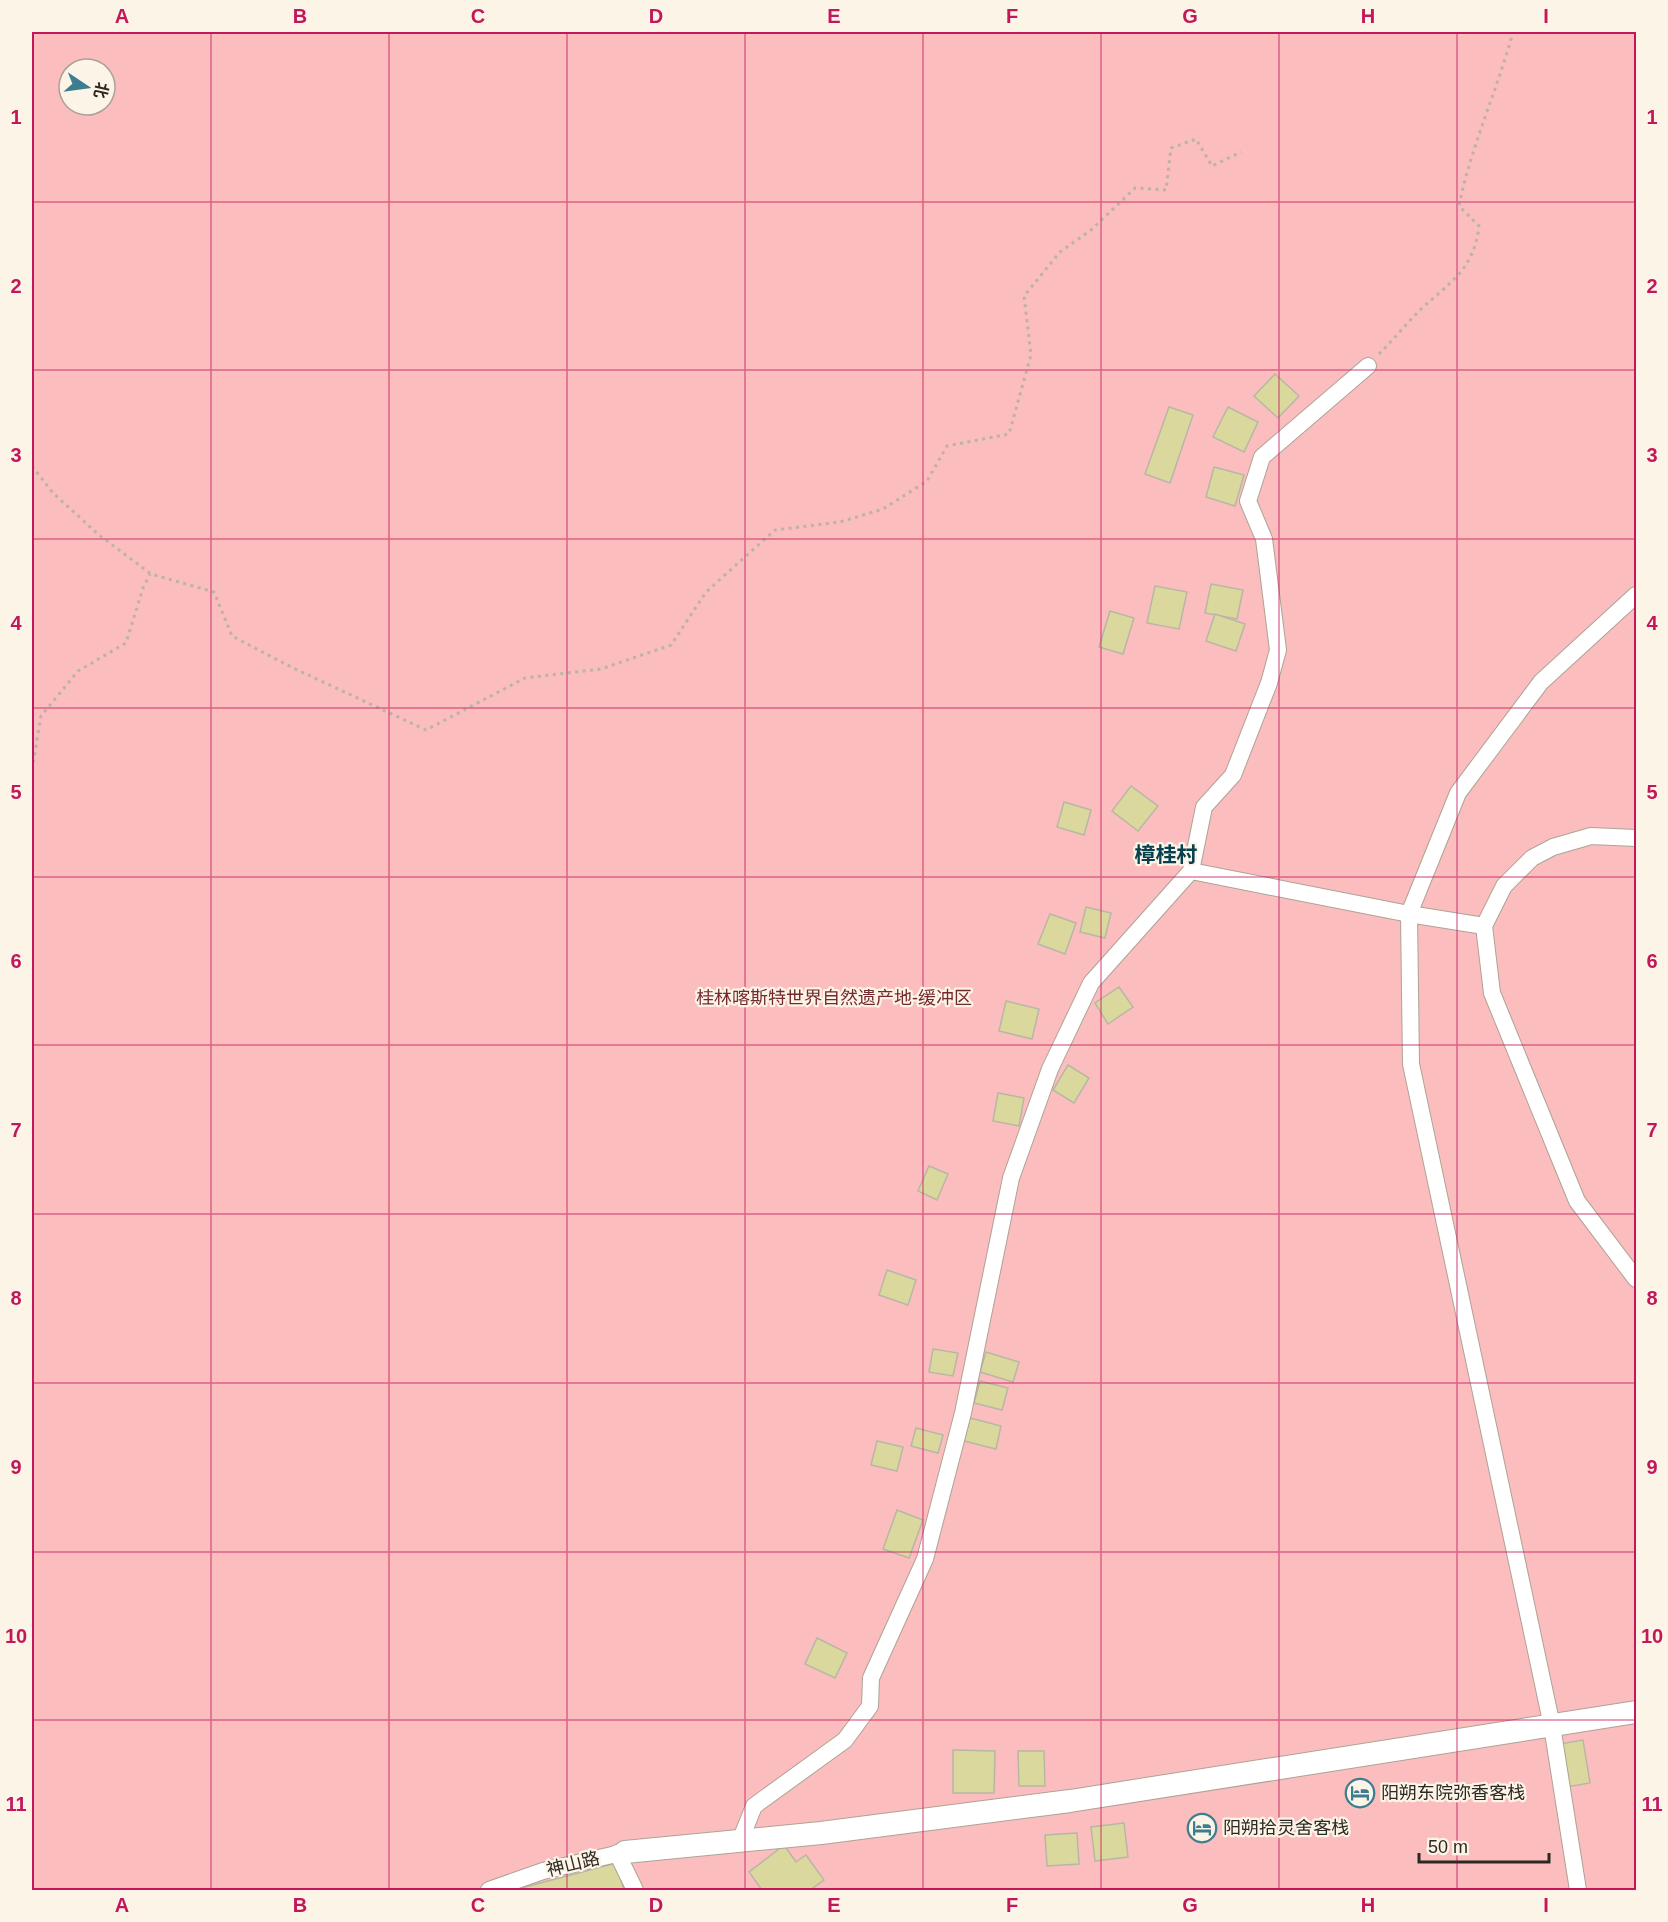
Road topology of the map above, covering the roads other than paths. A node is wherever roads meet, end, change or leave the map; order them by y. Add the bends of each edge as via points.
1 (1368, 366) road end
2 (1636, 595) edge
3 (1636, 838) edge
4 (1191, 871) junction
5 (1409, 914) junction
6 (1484, 926) junction
7 (1636, 1279) edge
8 (1636, 1712) edge
9 (1552, 1726) junction
10 (740, 1841) junction
11 (621, 1853) junction
12 (489, 1890) edge
13 (635, 1890) edge
14 (1578, 1890) edge

1 - 4 street via 1262,457 1248,501 1264,539 1278,650 1233,775 1204,807
2 - 5 street via 1541,682 1458,793
3 - 6 street via 1591,836 1532,858 1504,886
4 - 5 street
4 - 10 street via 1091,982 1050,1069 1011,1178 966,1402 925,1559 871,1678 870,1706 845,1740 754,1806
5 - 6 street
5 - 9 street via 1411,1064
6 - 7 street via 1492,993 1577,1201
8 - 9 main road
9 - 10 main road via 1070,1802
9 - 14 street
10 - 11 main road
11 - 12 street, 神山路 via 543,1871
11 - 13 street

